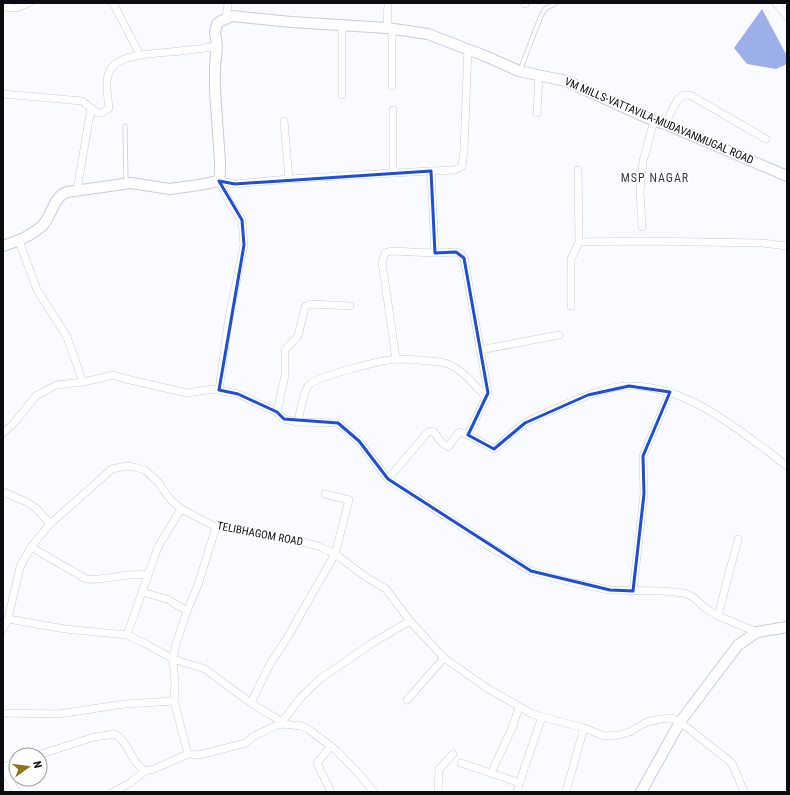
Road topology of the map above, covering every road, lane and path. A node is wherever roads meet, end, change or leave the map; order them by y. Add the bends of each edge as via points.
1 (29, 3) edge
2 (113, 3) edge
3 (228, 3) edge
4 (388, 3) edge
5 (556, 3) edge
6 (776, 3) edge
7 (3, 7) edge
8 (787, 17) edge
9 (226, 19) junction
10 (342, 25) junction
11 (390, 28) junction
12 (217, 46) junction
13 (468, 49) junction
14 (140, 55) junction
15 (520, 71) junction
16 (539, 75) junction
17 (392, 86) dead end
18 (3, 94) edge
19 (342, 95) dead end
20 (91, 108) junction
21 (393, 110) dead end
22 (537, 113) dead end
23 (284, 121) dead end
24 (654, 121) junction
25 (665, 124) junction
26 (124, 126) dead end
27 (766, 139) dead end
28 (578, 170) dead end
29 (431, 171) junction
30 (393, 173) junction
31 (787, 176) edge
32 (288, 178) junction
33 (219, 181) junction
34 (126, 183) junction
35 (77, 190) junction
36 (642, 227) dead end
37 (19, 241) junction
38 (580, 242) junction
39 (3, 246) edge
40 (787, 246) edge
41 (435, 253) junction
42 (350, 306) dead end
43 (571, 306) dead end
44 (559, 335) dead end
45 (480, 350) junction
46 (396, 359) junction
47 (83, 382) junction
48 (219, 390) junction
49 (670, 392) junction
50 (486, 398) junction
51 (277, 412) junction
52 (298, 422) junction
53 (3, 433) edge
54 (468, 435) junction
55 (787, 466) edge
56 (388, 479) junction
57 (3, 492) edge
58 (325, 494) dead end
59 (181, 509) junction
60 (50, 524) junction
61 (216, 526) junction
62 (738, 539) dead end
63 (31, 547) junction
64 (335, 554) junction
65 (147, 575) junction
66 (633, 591) junction
67 (142, 592) junction
68 (187, 611) junction
69 (718, 616) junction
70 (8, 619) junction
71 (410, 621) junction
72 (787, 627) edge
73 (3, 629) edge
74 (757, 632) junction
75 (127, 635) junction
76 (444, 658) junction
77 (173, 659) junction
78 (407, 700) dead end
79 (174, 701) junction
80 (251, 703) junction
81 (519, 707) junction
82 (3, 714) edge
83 (542, 717) junction
84 (680, 722) junction
85 (282, 723) junction
86 (584, 728) junction
87 (331, 746) junction
88 (48, 752) edge
89 (188, 754) junction
90 (453, 754) dead end
91 (461, 763) dead end
92 (3, 767) edge
93 (145, 771) junction
94 (491, 774) junction
95 (520, 782) junction
96 (371, 791) edge
97 (17, 792) edge
98 (113, 792) edge
99 (331, 792) edge
100 (438, 792) edge
101 (517, 792) edge
102 (566, 792) edge
103 (641, 792) edge
104 (744, 792) edge

1 - 7 street via 16,8
2 - 14 street
3 - 9 street
4 - 11 street
5 - 15 lane via 545,9 541,16
6 - 8 street
9 - 10 street, VM MILLS-VATTAVILA-MUDAVANMUGAL ROAD via 232,16
9 - 12 street via 217,24
10 - 11 street, VM MILLS-VATTAVILA-MUDAVANMUGAL ROAD
10 - 19 street
11 - 13 street, VM MILLS-VATTAVILA-MUDAVANMUGAL ROAD via 428,34
11 - 17 street
12 - 14 street
12 - 33 street via 214,66
13 - 15 street, VM MILLS-VATTAVILA-MUDAVANMUGAL ROAD
13 - 29 street via 462,166 455,170
14 - 20 street via 121,60 110,70 107,87 109,108 100,113 94,112
15 - 16 street, VM MILLS-VATTAVILA-MUDAVANMUGAL ROAD
16 - 22 street
16 - 24 street, VM MILLS-VATTAVILA-MUDAVANMUGAL ROAD via 566,81
18 - 20 street via 82,101
20 - 35 street
21 - 30 street
23 - 32 street
24 - 25 street, VM MILLS-VATTAVILA-MUDAVANMUGAL ROAD
24 - 36 street via 642,161
25 - 27 street via 678,99 690,95
25 - 31 street, VM MILLS-VATTAVILA-MUDAVANMUGAL ROAD
26 - 34 lane
28 - 38 street
29 - 30 street
29 - 41 street
30 - 32 street
32 - 33 street via 235,184
33 - 34 street via 170,189
33 - 48 street via 242,220 244,245 229,317
34 - 35 street
35 - 37 street via 61,194 42,226
37 - 39 street
37 - 47 street via 37,290 67,337
38 - 40 street via 762,243
38 - 43 street via 571,259
41 - 45 street via 456,252 464,258
41 - 46 street via 385,253 382,262
42 - 51 street via 310,304 305,307 298,336 285,350 285,375
44 - 45 street
45 - 50 street via 488,393
46 - 50 street via 444,363 460,372
46 - 52 street via 315,380 309,385
47 - 48 street via 114,375 187,393
47 - 53 street via 56,385 36,396
48 - 51 street via 238,394
49 - 54 street via 629,386 588,395 525,423 513,431 502,445 494,449
49 - 55 street via 703,406
49 - 66 street via 643,456 644,494
50 - 54 street
51 - 52 street via 284,419
52 - 56 street via 338,423 359,441
54 - 56 street via 459,432 448,447 433,431 428,432
56 - 66 street via 485,544 531,571 603,589
57 - 60 street via 28,502
58 - 64 street via 349,500
59 - 60 street, TELIBHAGOM ROAD via 145,470 126,466 112,469
59 - 61 street, TELIBHAGOM ROAD
59 - 65 street via 158,548
60 - 63 street, TELIBHAGOM ROAD
61 - 64 street, TELIBHAGOM ROAD via 275,535 318,546
61 - 68 street via 198,585
62 - 69 street
63 - 65 street via 86,579
63 - 70 street, TELIBHAGOM ROAD via 20,567
64 - 71 street, TELIBHAGOM ROAD via 386,589
64 - 80 street via 270,664
65 - 67 street
66 - 69 street via 684,593
67 - 68 street via 167,599
67 - 75 street
68 - 77 street
69 - 74 street
70 - 73 street, TELIBHAGOM ROAD
70 - 75 street via 65,629
71 - 76 street, TELIBHAGOM ROAD
71 - 85 street via 320,679 302,696
72 - 74 street
74 - 84 street via 738,645
75 - 77 street
76 - 78 street
76 - 81 street, TELIBHAGOM ROAD via 486,688
77 - 79 street
77 - 80 street via 205,669
79 - 82 street via 124,704 59,714
79 - 89 street
80 - 85 street
81 - 83 street, TELIBHAGOM ROAD
81 - 94 street
83 - 86 street, TELIBHAGOM ROAD
83 - 95 street
84 - 86 street, TELIBHAGOM ROAD via 672,718 661,719 647,722 619,735 604,736
84 - 103 street
84 - 104 street via 732,762
85 - 87 street via 302,726
85 - 89 street via 252,737 246,743 199,755
86 - 102 street
87 - 96 street via 353,767
87 - 99 street via 317,763
88 - 93 street via 94,737 115,734 122,738 138,766
89 - 93 street
90 - 100 street via 439,769
91 - 94 street
92 - 97 street
93 - 98 street
94 - 95 street
95 - 101 street

